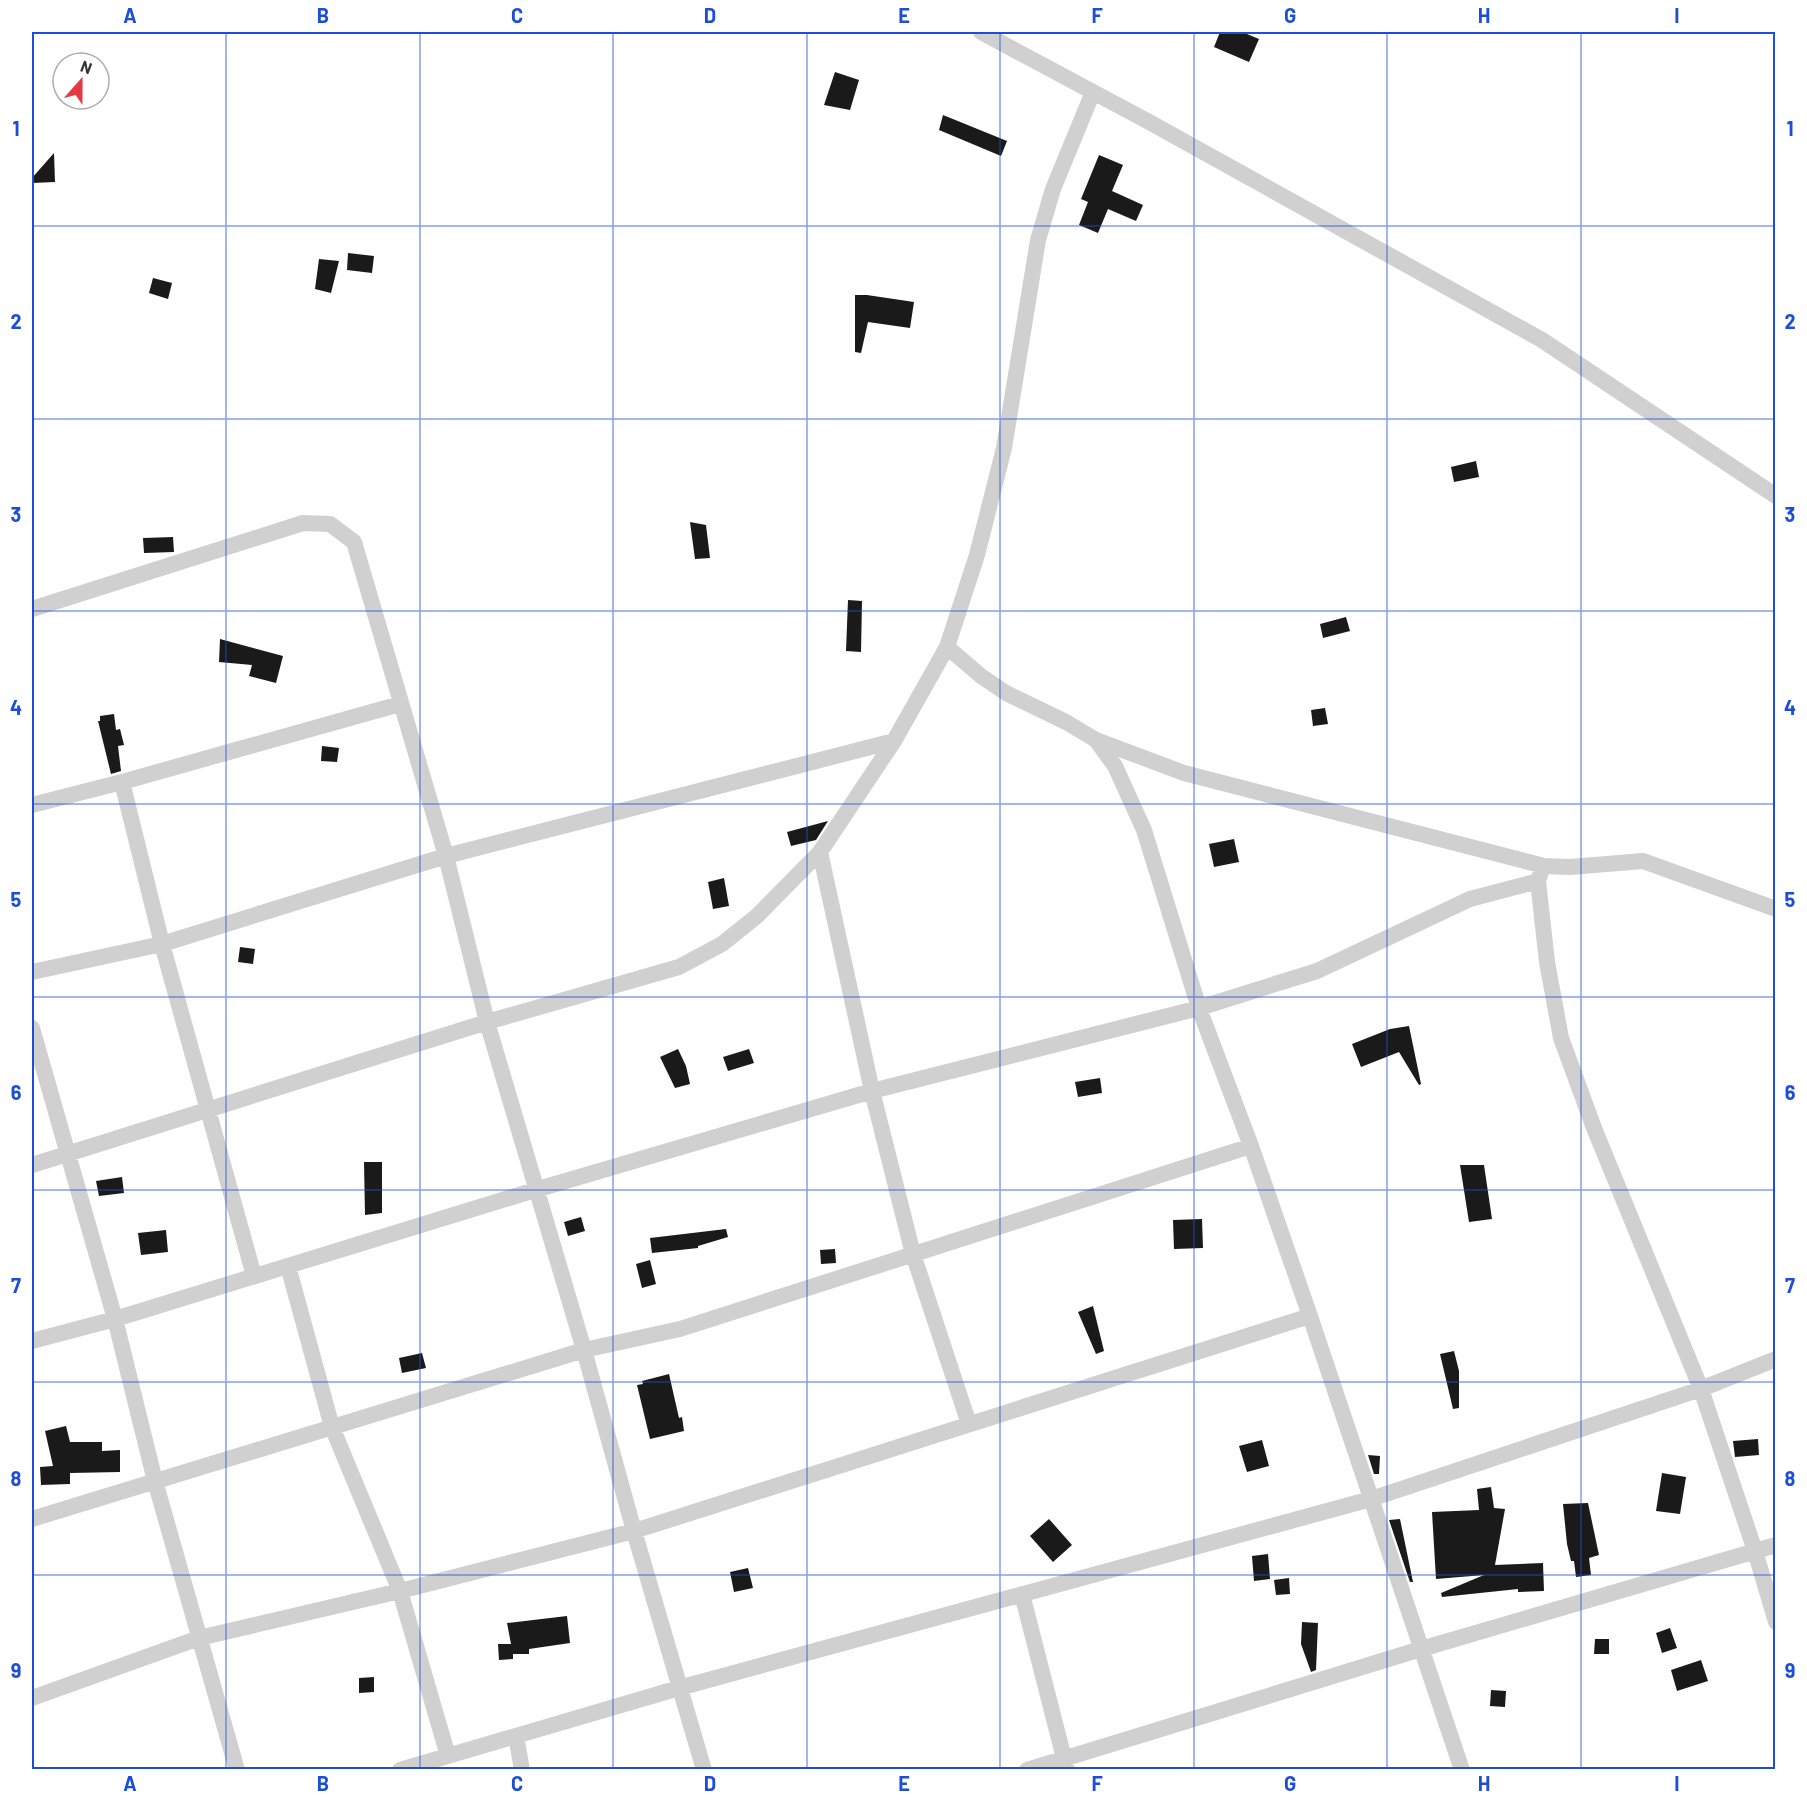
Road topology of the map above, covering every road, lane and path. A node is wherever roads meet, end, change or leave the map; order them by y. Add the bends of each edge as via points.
1 (981, 32) edge
2 (1093, 92) junction
3 (1776, 496) edge
4 (32, 609) edge
5 (947, 647) junction
6 (400, 704) junction
7 (1096, 740) junction
8 (894, 741) junction
9 (122, 782) junction
10 (32, 805) edge
11 (820, 852) junction
12 (446, 856) junction
13 (1541, 873) junction
14 (1776, 909) edge
15 (162, 944) junction
16 (32, 972) edge
17 (1199, 1008) junction
18 (487, 1022) junction
19 (32, 1028) edge
20 (872, 1091) junction
21 (209, 1110) junction
22 (1251, 1146) junction
23 (68, 1155) junction
24 (32, 1165) edge
25 (535, 1190) junction
26 (913, 1254) junction
27 (288, 1266) junction
28 (254, 1276) junction
29 (1310, 1316) junction
30 (115, 1319) junction
31 (32, 1341) edge
32 (584, 1350) junction
33 (1776, 1359) edge
34 (1701, 1389) junction
35 (969, 1424) junction
36 (332, 1426) junction
37 (155, 1481) junction
38 (1371, 1499) junction
39 (32, 1519) edge
40 (634, 1531) junction
41 (1776, 1545) edge
42 (1755, 1551) junction
43 (400, 1591) junction
44 (1023, 1594) junction
45 (1776, 1622) edge
46 (199, 1638) junction
47 (1421, 1649) junction
48 (679, 1688) junction
49 (32, 1698) edge
50 (516, 1736) junction
51 (448, 1756) junction
52 (1065, 1764) edge
53 (237, 1770) edge
54 (400, 1770) edge
55 (522, 1770) edge
56 (704, 1770) edge
57 (1027, 1770) edge
58 (1462, 1770) edge

1 - 2 street
2 - 3 street via 1542,340
2 - 5 street via 1053,189 1038,240 1004,448 977,555
4 - 6 street via 303,523 330,524 354,542
5 - 7 street via 1006,693
5 - 8 street
6 - 9 street
6 - 12 street
7 - 13 street via 1184,773
7 - 17 street via 1116,766 1144,830
8 - 11 street
8 - 12 street
9 - 10 street
9 - 15 street
11 - 18 street via 758,916 723,944 679,966
11 - 20 street
12 - 15 street
12 - 18 street
13 - 14 street via 1643,861
13 - 17 street via 1470,899 1317,970
13 - 34 street via 1547,962 1561,1038
15 - 16 street
15 - 21 street
17 - 20 street
17 - 22 street
18 - 21 street
18 - 25 street
19 - 23 street
20 - 25 street
20 - 26 street
21 - 23 street
21 - 28 street
22 - 26 street
22 - 29 street
23 - 24 street
23 - 30 street
25 - 27 street
25 - 32 street
26 - 32 street via 680,1329
26 - 35 street
27 - 28 street
27 - 36 street
28 - 30 street
29 - 35 street
29 - 38 street
30 - 31 street
30 - 37 street
32 - 36 street
32 - 40 street
33 - 34 street
34 - 38 street
34 - 42 street
35 - 40 street
36 - 37 street
36 - 43 street
37 - 39 street
37 - 46 street
38 - 44 street
38 - 47 street
40 - 43 street
40 - 48 street
41 - 42 street
42 - 45 street
42 - 47 street
43 - 46 street
43 - 51 street
44 - 48 street
44 - 52 street
46 - 49 street
46 - 53 street
47 - 52 street
47 - 58 street
48 - 50 street
48 - 56 street
50 - 51 street
50 - 55 street
51 - 54 street
52 - 57 street

